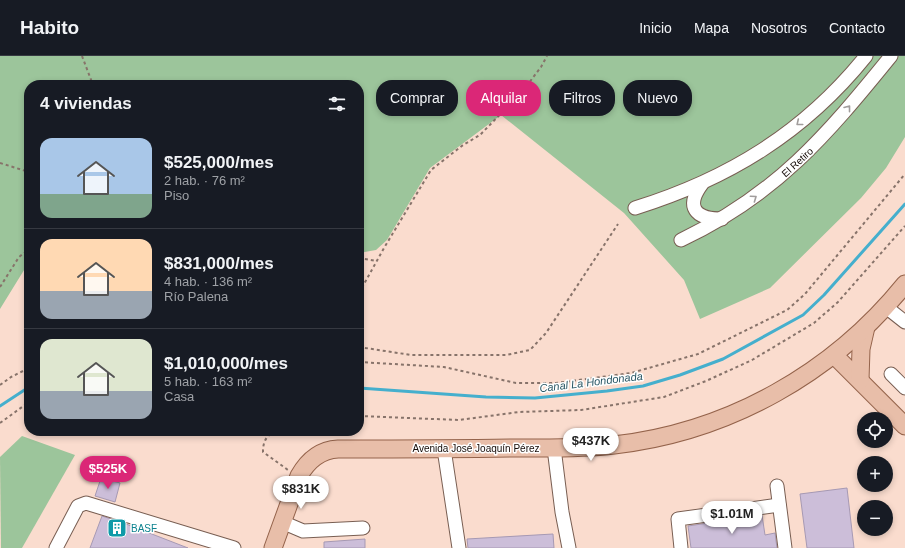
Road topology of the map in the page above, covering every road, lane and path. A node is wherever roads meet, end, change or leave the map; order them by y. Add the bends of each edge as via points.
1 (82, 56) edge
2 (547, 56) edge
3 (866, 56) edge
4 (891, 56) edge
5 (91, 80) edge
6 (0, 163) edge
7 (24, 170) edge
8 (905, 174) edge
9 (702, 184) junction
10 (635, 208) dead end
11 (722, 219) junction
12 (618, 224) dead end
13 (905, 226) edge
14 (681, 240) dead end
15 (24, 253) edge
16 (364, 259) edge
17 (376, 262) junction
18 (905, 284) edge
19 (364, 285) edge
20 (0, 287) edge
21 (886, 307) junction
22 (905, 322) edge
23 (866, 327) junction
24 (364, 348) edge
25 (834, 355) junction
26 (364, 362) edge
27 (24, 370) edge
28 (891, 374) dead end
29 (860, 380) junction
30 (0, 385) edge
31 (905, 388) edge
32 (24, 406) edge
33 (364, 416) edge
34 (0, 423) edge
35 (905, 426) edge
36 (268, 436) edge
37 (554, 448) junction
38 (444, 449) junction
39 (276, 461) dead end
40 (777, 486) dead end
41 (780, 505) junction
42 (282, 522) junction
43 (363, 528) dead end
44 (56, 548) edge
45 (234, 548) edge
46 (273, 548) edge
47 (460, 548) edge
48 (569, 548) edge
49 (681, 548) edge
50 (785, 548) edge

1 - 5 path
2 - 17 path via 522,92 480,135 431,170
3 -> 9 street via 832,94 800,123 767,147
11 -> 4 street, El Retiro via 759,194 811,149 844,114
6 - 7 path
8 - 26 path via 806,294 787,310 698,354 631,373 556,383 516,383 444,367
9 - 10 street
9 - 11 street via 695,196 694,210 705,218
11 - 14 street, El Retiro
12 - 24 path via 546,333 530,350 506,355 411,355
13 - 33 path via 838,302 814,323 752,360 664,397 581,410 519,412 459,420
15 - 20 path
16 - 17 path
17 - 19 path
18 - 21 main road, Avenida José Joaquín Pérez
21 - 22 street
21 - 23 main road, Avenida José Joaquín Pérez
23 - 25 main road, Avenida José Joaquín Pérez
23 - 29 main road via 861,349
25 - 29 main road
25 - 37 main road, Avenida José Joaquín Pérez via 778,392 748,408 710,423 630,443
27 - 30 path
28 - 31 street
29 - 35 main road
32 - 34 path
36 - 39 path via 263,445 263,452
37 - 38 main road, Avenida José Joaquín Pérez
37 - 48 street
38 - 42 main road, Avenida José Joaquín Pérez via 323,452 311,460 296,481
38 - 47 street
40 - 41 street
41 - 49 street via 678,519
41 - 50 street
42 - 43 street via 303,531
42 - 46 main road
44 - 45 street via 78,506 86,503

